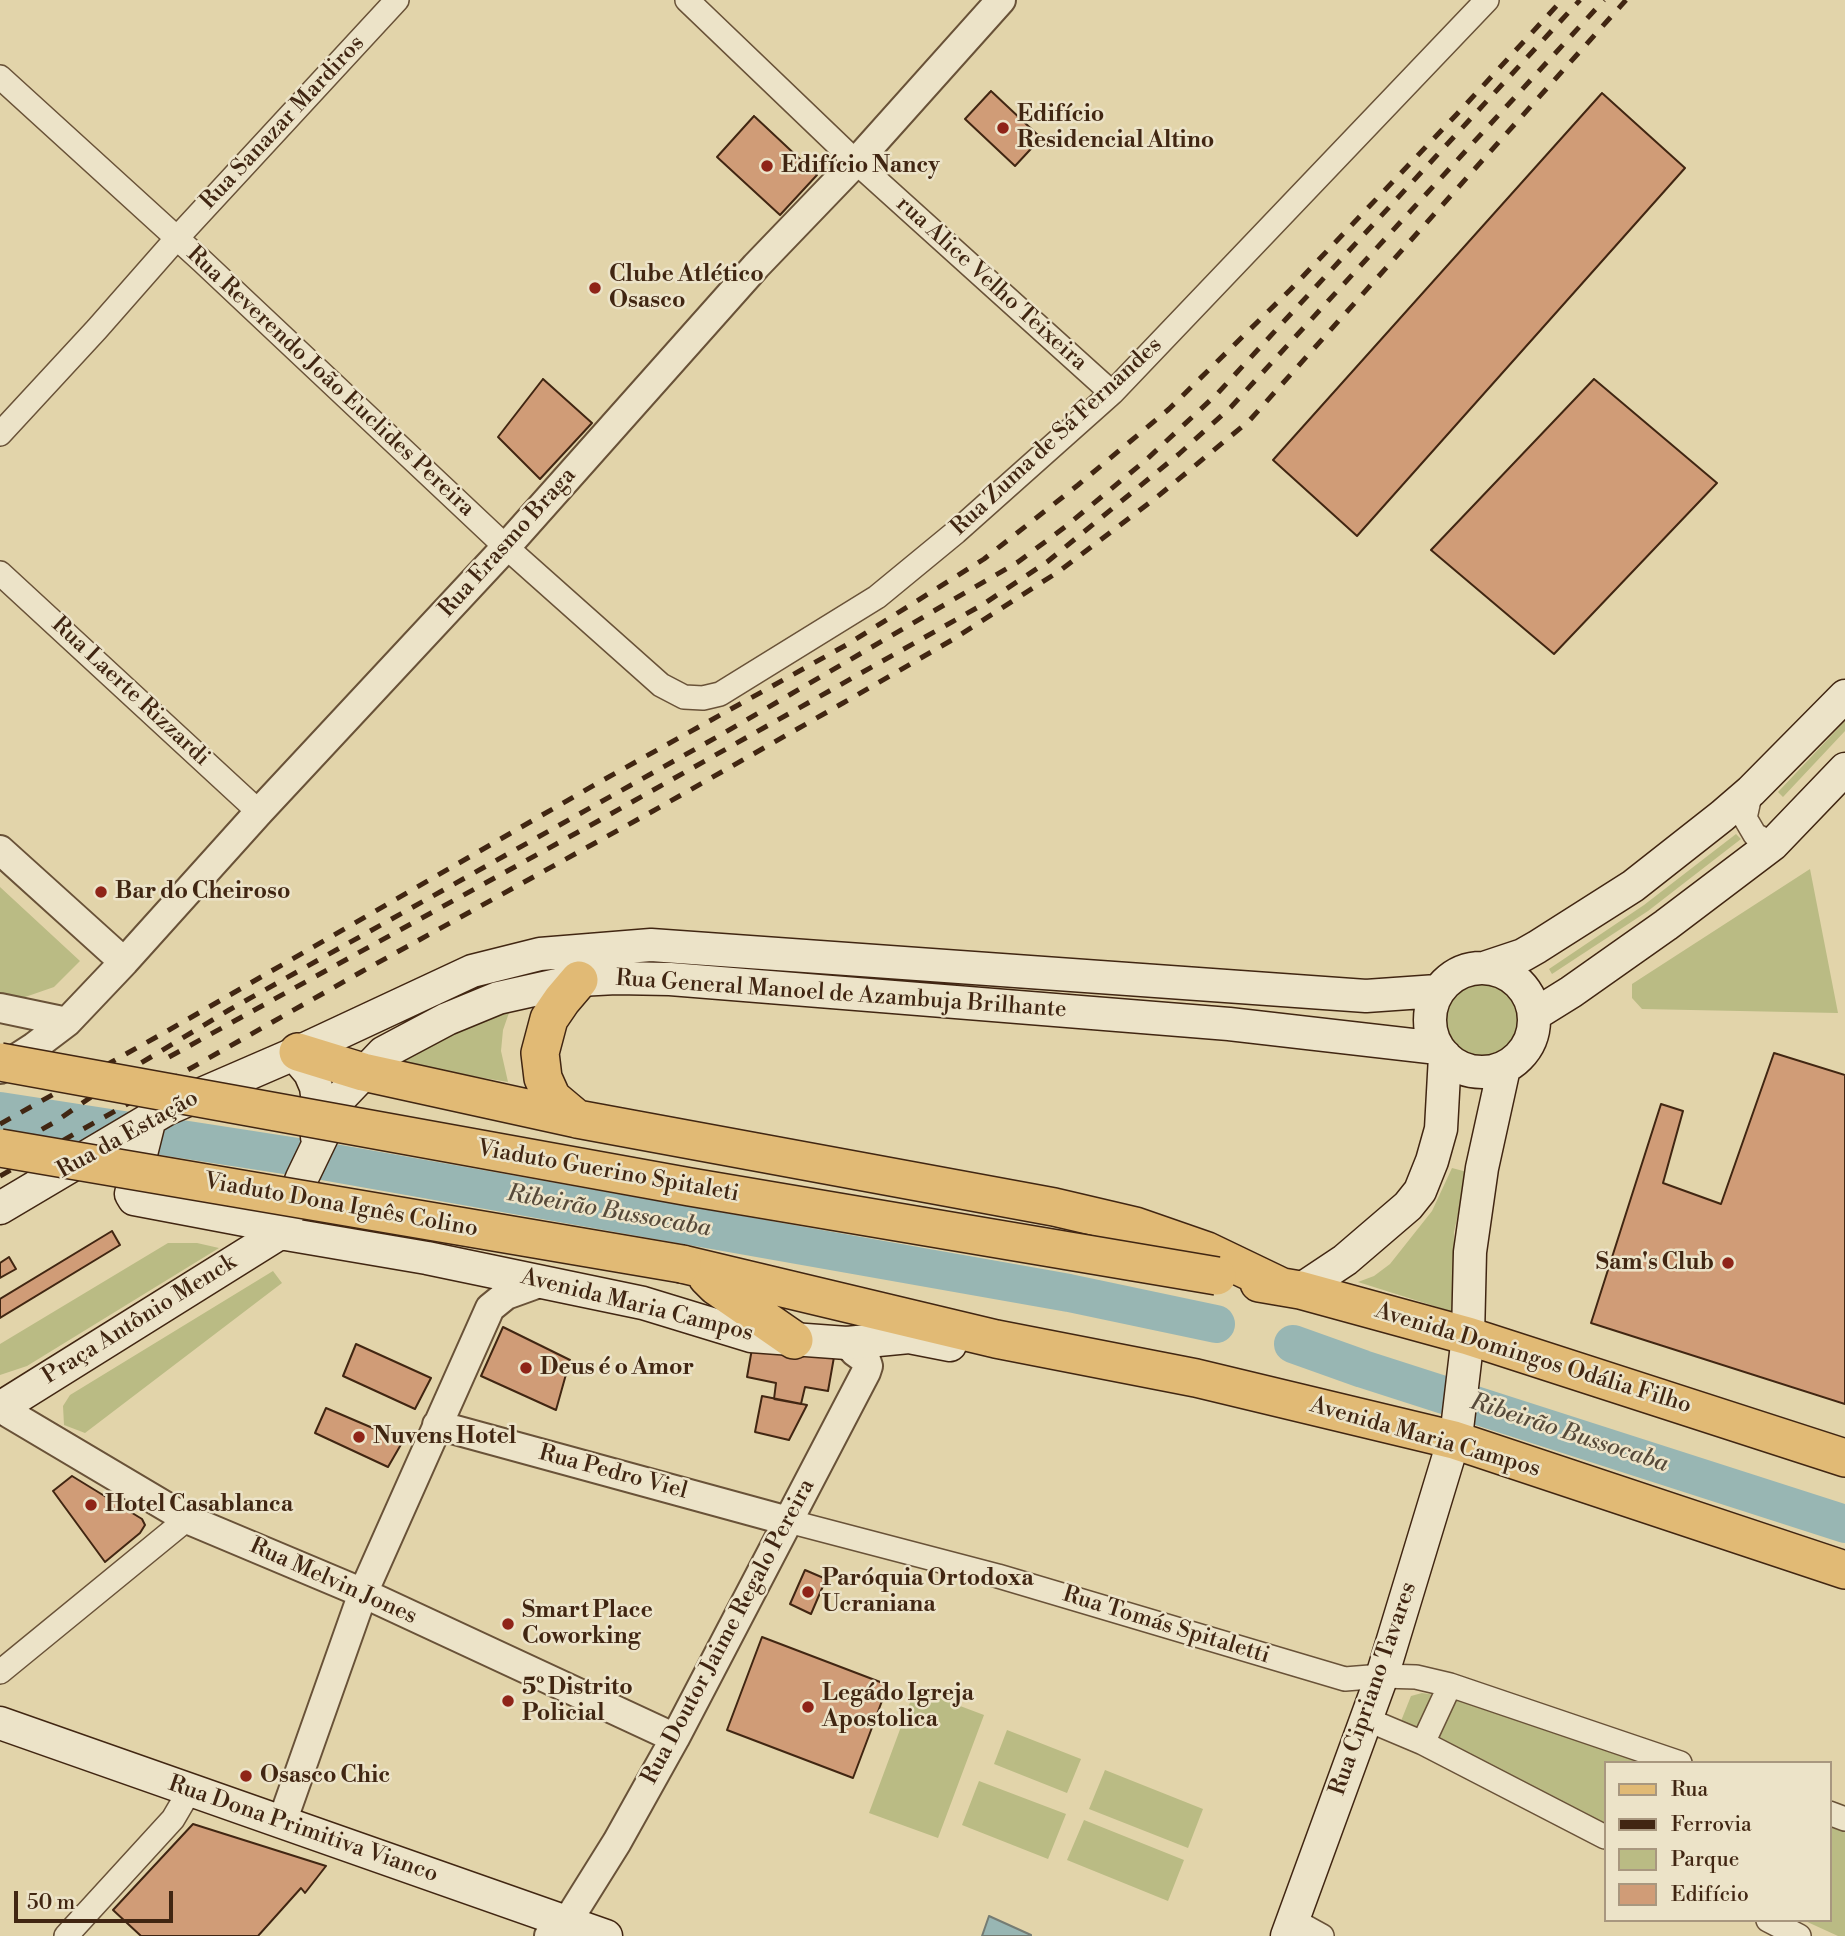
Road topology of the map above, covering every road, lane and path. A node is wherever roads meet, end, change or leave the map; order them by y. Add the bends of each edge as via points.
1 (397, 0) edge
2 (687, 0) edge
3 (1001, 0) edge
4 (1487, 0) edge
5 (0, 77) edge
6 (856, 162) junction
7 (177, 238) junction
8 (1112, 393) junction
9 (0, 434) edge
10 (506, 547) junction
11 (0, 573) edge
12 (661, 685) joint
13 (1845, 696) edge
14 (1845, 769) edge
15 (1751, 791) junction
16 (259, 812) junction
17 (1773, 844) junction
18 (0, 850) edge
19 (124, 962) junction
20 (1487, 967) junction
21 (579, 980) junction
22 (1437, 991) junction
23 (0, 1009) edge
24 (1534, 1015) junction
25 (67, 1022) junction
26 (1442, 1052) junction
27 (296, 1053) junction
28 (0, 1062) edge
29 (1504, 1068) junction
30 (0, 1069) edge
31 (363, 1072) junction
32 (577, 1119) junction
33 (141, 1128) junction
34 (0, 1148) edge
35 (313, 1155) junction
36 (0, 1208) edge
37 (280, 1233) junction
38 (461, 1265) junction
39 (691, 1266) junction
40 (1217, 1276) joint
41 (542, 1282) junction
42 (1291, 1289) junction
43 (490, 1308) junction
44 (996, 1339) junction
45 (794, 1340) junction
46 (1467, 1342) junction
47 (847, 1343) junction
48 (0, 1408) edge
49 (437, 1425) junction
50 (1455, 1435) junction
51 (1845, 1458) edge
52 (187, 1519) junction
53 (788, 1521) junction
54 (1845, 1570) edge
55 (363, 1593) junction
56 (0, 1672) edge
57 (1382, 1676) junction
58 (1450, 1685) junction
59 (1366, 1719) junction
60 (0, 1723) edge
61 (675, 1738) junction
62 (1423, 1743) junction
63 (1675, 1761) edge
64 (190, 1790) junction
65 (282, 1822) junction
66 (1604, 1836) edge
67 (1772, 1922) edge
68 (1290, 1928) edge
69 (558, 1929) edge
70 (66, 1936) edge
71 (606, 1936) edge
72 (1322, 1936) edge
73 (1799, 1936) edge

1 - 7 street, Rua Sanazar Mardiros
2 - 6 street, rua Alice Velho Teixeira
3 - 6 street, Rua Erasmo Braga
4 - 8 street, Rua Zuma de Sá Fernandes
5 - 7 street, Rua Reverendo João Euclides Pereira
6 - 8 street, rua Alice Velho Teixeira
6 - 10 street, Rua Erasmo Braga via 756,266
7 - 9 street, Rua Sanazar Mardiros
7 - 10 street, Rua Reverendo João Euclides Pereira
8 - 12 street, Rua Zuma de Sá Fernandes via 877,597 720,694 684,697
10 - 12 street, Rua Reverendo João Euclides Pereira
10 - 16 street, Rua Erasmo Braga
11 - 16 street, Rua Laerte Rizzardi
13 - 15 main road
14 - 17 main road
15 - 17 street via 1745,818 1755,835
15 - 20 main road via 1633,886 1523,955
16 - 19 street, Rua Erasmo Braga
17 - 24 main road via 1666,925
18 - 19 street
19 - 25 street, Rua Erasmo Braga
20 - 22 main road via 1459,972
20 - 24 main road via 1514,978 1531,1001
21 - 26 main road, Rua General Manoel de Azambuja Brilhante via 670,979 1229,1024
21 - 31 main road, Rua General Manoel de Azambuja Brilhante via 498,998 447,1019 383,1053
21 - 32 main road via 549,1019 540,1053 543,1078 552,1098
22 - 26 main road via 1430,1020
22 - 27 main road, Rua General Manoel de Azambuja Brilhante via 1366,996 651,945 540,954 472,971
23 - 25 street
24 - 29 main road via 1526,1047
25 - 30 street, Rua Erasmo Braga
26 - 29 main road via 1455,1064 1479,1072
26 - 42 main road via 1441,1129 1420,1191 1346,1260
27 - 31 main road
27 - 33 main road, Rua da Estação
27 - 35 main road via 316,1087
28 - 40 main road, Viaduto Guerino Spitaleti, bridge via 690,1187
29 - 46 main road, Rua Cipriano Tavares via 1470,1252
31 - 32 main road
31 - 35 main road, Rua General Manoel de Azambuja Brilhante via 341,1097
32 - 42 main road via 1135,1226 1207,1251
33 - 36 main road, Rua da Estação
33 - 37 main road, Avenida Maria Campos via 134,1199 250,1221
34 - 39 main road, Viaduto Dona Ignês Colino, bridge
35 - 37 main road, Rua General Manoel de Azambuja Brilhante
37 - 38 main road, Avenida Maria Campos
37 - 48 main road, Praça Antônio Menck
38 - 41 main road, Avenida Maria Campos
38 - 43 street via 484,1289
39 - 44 main road, Avenida Maria Campos
39 - 45 main road
40 - 42 main road, Avenida Domingos Odália Filho
41 - 43 street via 506,1295
41 - 45 main road, Avenida Maria Campos via 643,1303 751,1336
42 - 46 main road, Avenida Domingos Odália Filho
43 - 49 street
44 - 47 main road, Avenida Maria Campos via 959,1347 909,1337
44 - 50 main road, Avenida Maria Campos
45 - 47 main road, Avenida Maria Campos
46 - 50 main road, Rua Cipriano Tavares
46 - 51 main road, Avenida Domingos Odália Filho
47 - 53 street, Rua Doutor Jaime Regalo Pereira via 868,1366
48 - 52 street, Rua Melvin Jones
49 - 53 street, Rua Pedro Viel
49 - 55 street
50 - 54 main road, Avenida Maria Campos
50 - 57 main road, Rua Cipriano Tavares
52 - 55 street, Rua Melvin Jones
52 - 56 street
53 - 57 street, Rua Tomás Spitaletti via 998,1576 1345,1679
53 - 61 street, Rua Doutor Jaime Regalo Pereira
55 - 61 street, Rua Melvin Jones
55 - 65 street
57 - 58 street, Rua Tomás Spitaletti
57 - 59 main road, Rua Cipriano Tavares
58 - 62 street
58 - 63 street, Rua Tomás Spitaletti
59 - 62 street
59 - 68 main road, Rua Cipriano Tavares
60 - 64 main road, Rua Dona Primitiva Vianco
61 - 69 street, Rua Doutor Jaime Regalo Pereira via 617,1842
62 - 66 street
64 - 65 main road, Rua Dona Primitiva Vianco
64 - 70 street via 173,1819
65 - 69 main road, Rua Dona Primitiva Vianco
67 - 73 street
68 - 72 street
69 - 71 main road, Rua Dona Primitiva Vianco

